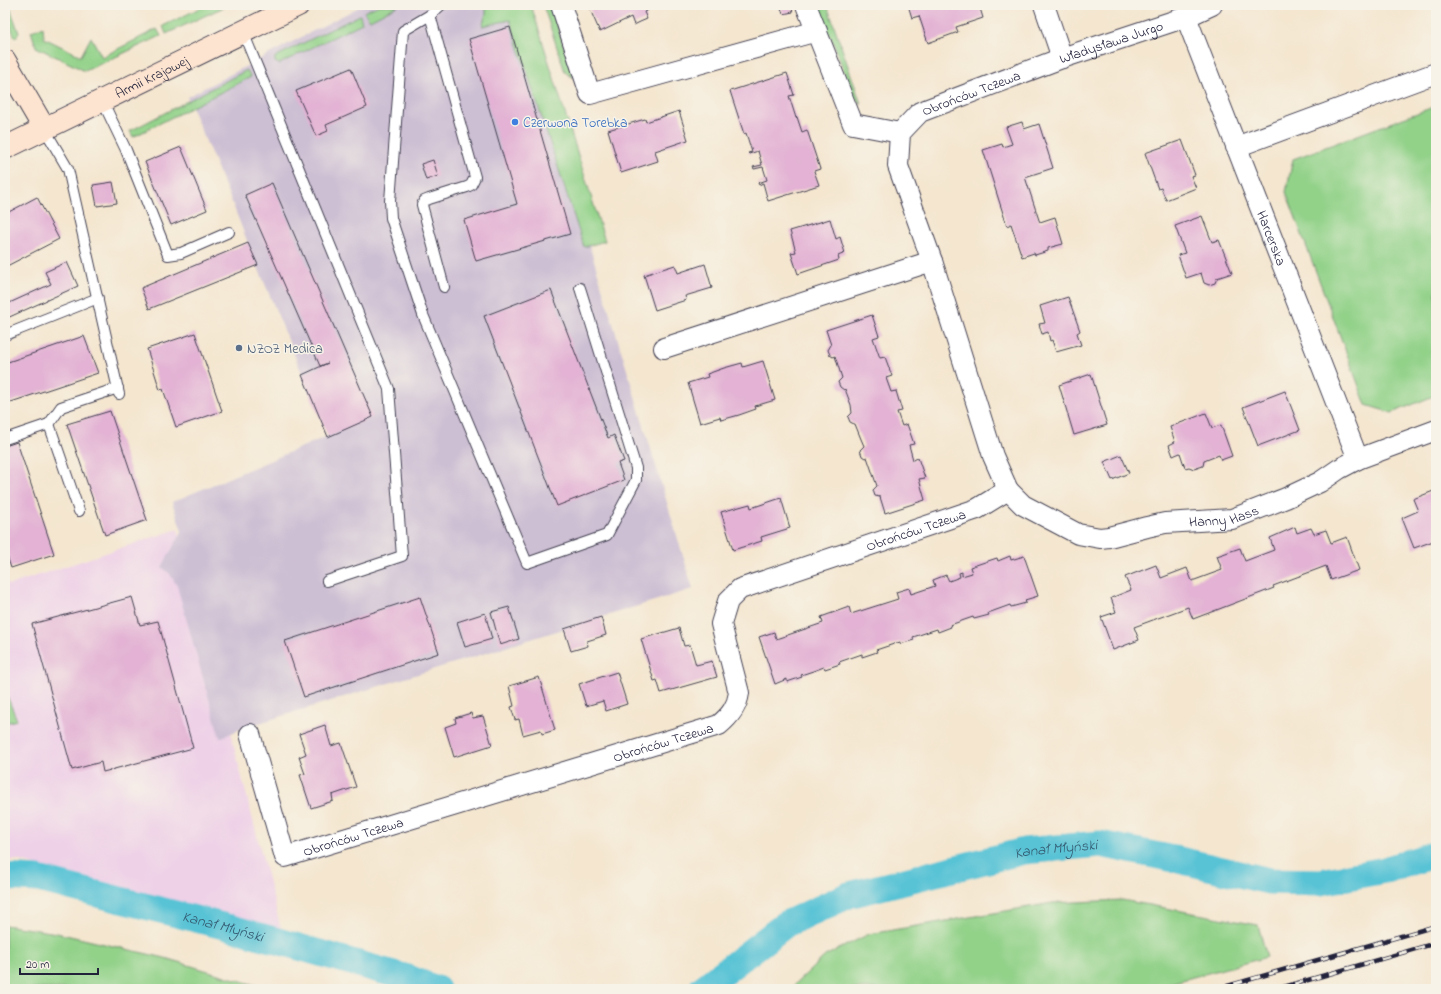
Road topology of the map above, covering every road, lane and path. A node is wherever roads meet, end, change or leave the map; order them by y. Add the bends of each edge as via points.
1 (298, 5) edge
2 (441, 5) edge
3 (560, 5) edge
4 (806, 5) edge
5 (1044, 5) edge
6 (1212, 5) edge
7 (430, 15) junction
8 (1186, 17) junction
9 (817, 31) junction
10 (243, 32) junction
11 (1062, 58) junction
12 (5, 61) edge
13 (1436, 73) edge
14 (102, 100) junction
15 (44, 128) junction
16 (900, 133) junction
17 (1236, 147) junction
18 (5, 148) edge
19 (229, 232) dead end
20 (932, 261) junction
21 (444, 287) dead end
22 (580, 288) dead end
23 (98, 298) junction
24 (5, 335) edge
25 (664, 348) dead end
26 (49, 424) junction
27 (1436, 430) edge
28 (5, 439) edge
29 (1358, 459) junction
30 (1008, 490) junction
31 (79, 511) dead end
32 (327, 581) dead end
33 (250, 734) dead end

1 - 10 street, Armii Krajowej
2 - 7 lane
3 - 9 street via 590,94
4 - 9 street
5 - 11 street, Władysława Jurgo
6 - 8 street, Władysława Jurgo
7 - 21 lane via 475,177 471,185 424,201 422,205
7 - 22 lane via 403,31 390,200 391,218 423,315 527,563 607,535 636,480 636,468
8 - 11 street, Władysława Jurgo
8 - 17 street, Harcerska
9 - 16 street via 853,124
10 - 14 street, Armii Krajowej
10 - 32 lane via 388,389 402,556
11 - 16 street, Obrońców Tczewa via 920,112
12 - 15 street
13 - 17 street
14 - 15 street, Armii Krajowej
14 - 19 lane via 126,150 168,255 181,253
15 - 18 street, Armii Krajowej
15 - 23 lane via 68,169
16 - 20 street via 898,166
17 - 29 street, Harcerska
20 - 25 street
20 - 30 street via 993,456
23 - 24 lane
23 - 26 lane via 118,391 61,407
26 - 28 lane
26 - 31 lane
27 - 29 street, Hanny Hass
29 - 30 street, Hanny Hass via 1320,482 1232,519 1165,523 1100,538 1078,534 1023,505
30 - 33 street, Obrońców Tczewa via 977,509 740,589 728,601 721,624 739,693 734,710 720,725 285,857

